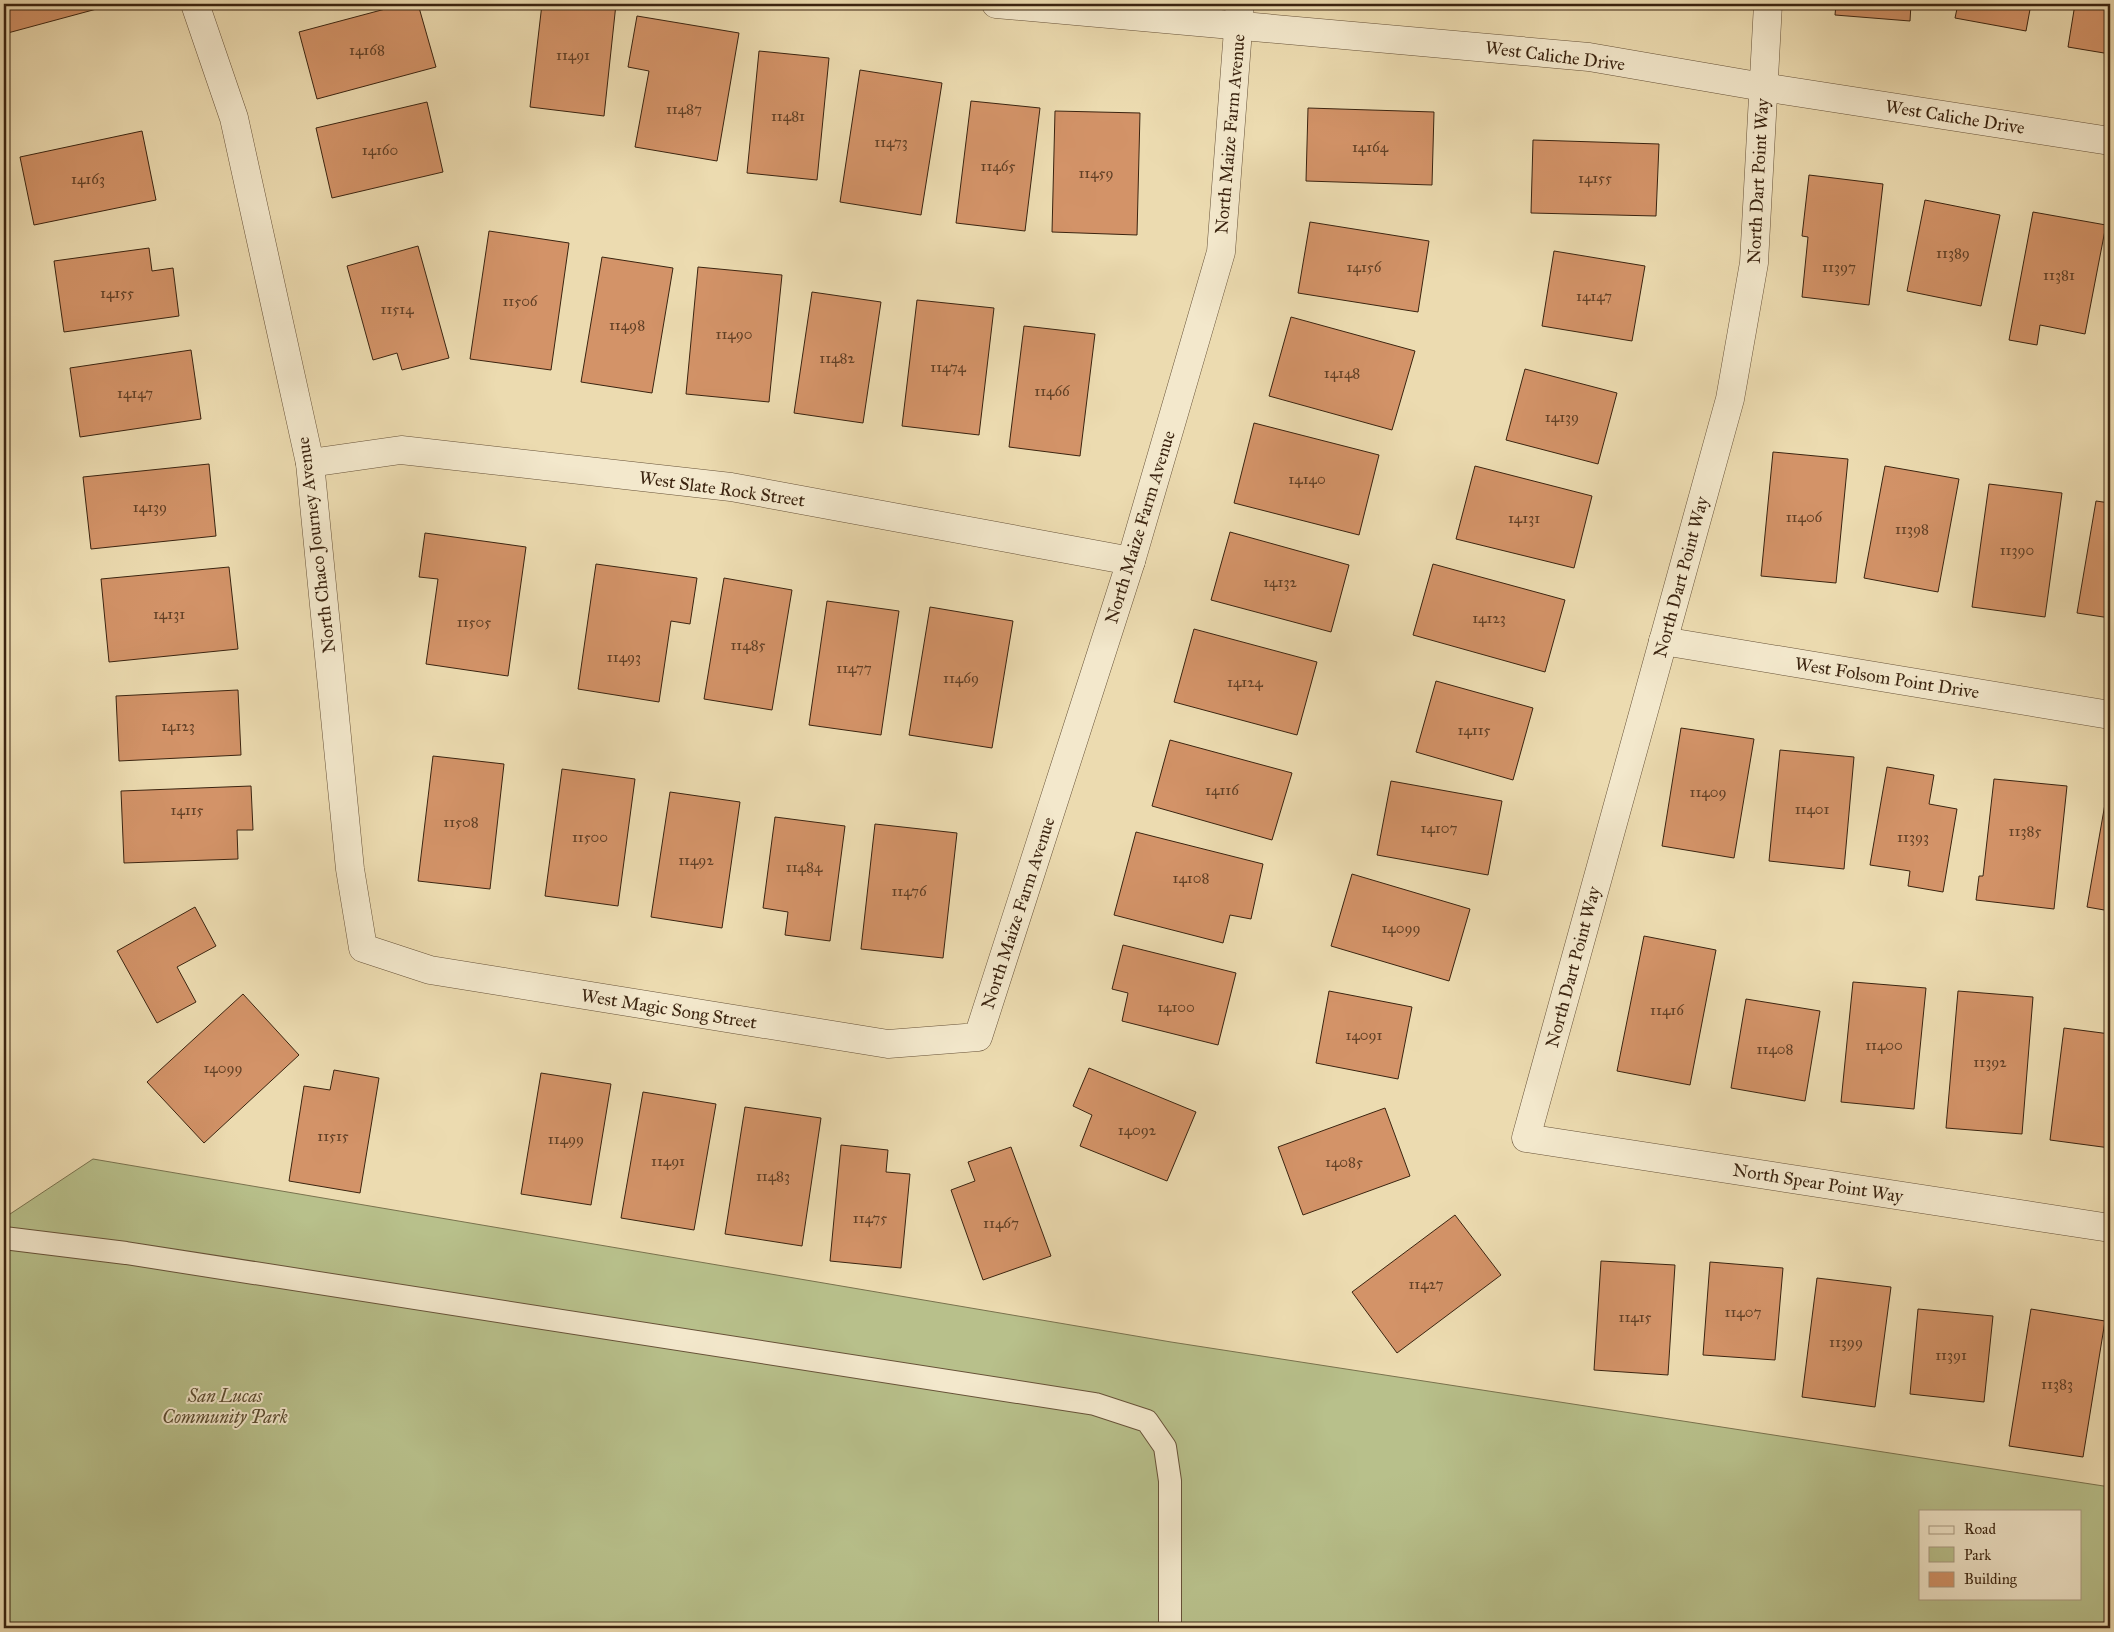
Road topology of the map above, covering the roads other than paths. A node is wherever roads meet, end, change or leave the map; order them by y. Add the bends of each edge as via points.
1 (195, 4) edge
2 (996, 4) edge
3 (1768, 4) edge
4 (1240, 14) edge
5 (1763, 87) junction
6 (2110, 142) edge
7 (310, 463) junction
8 (1131, 561) junction
9 (1663, 641) junction
10 (2110, 715) edge
11 (363, 948) joint
12 (978, 1037) joint
13 (1526, 1138) joint
14 (2110, 1228) edge
15 (4, 1238) edge
16 (1170, 1628) edge

1 - 7 street, North Chaco Journey Avenue via 234,118
2 - 4 street, West Caliche Drive
3 - 5 street, North Dart Point Way
4 - 5 street, West Caliche Drive via 1589,57
4 - 8 street, North Maize Farm Avenue via 1221,252
5 - 6 street, West Caliche Drive
5 - 9 street, North Dart Point Way via 1754,264 1731,389
7 - 8 street, West Slate Rock Street via 401,450 731,487
7 - 11 street, North Chaco Journey Avenue via 350,869
8 - 12 street, North Maize Farm Avenue
9 - 10 street, West Folsom Point Drive
9 - 13 street, North Dart Point Way
11 - 12 street, West Magic Song Street via 430,970 888,1044
13 - 14 street, North Spear Point Way
15 - 16 lane via 126,1254 1096,1404 1147,1421 1165,1447 1170,1481

